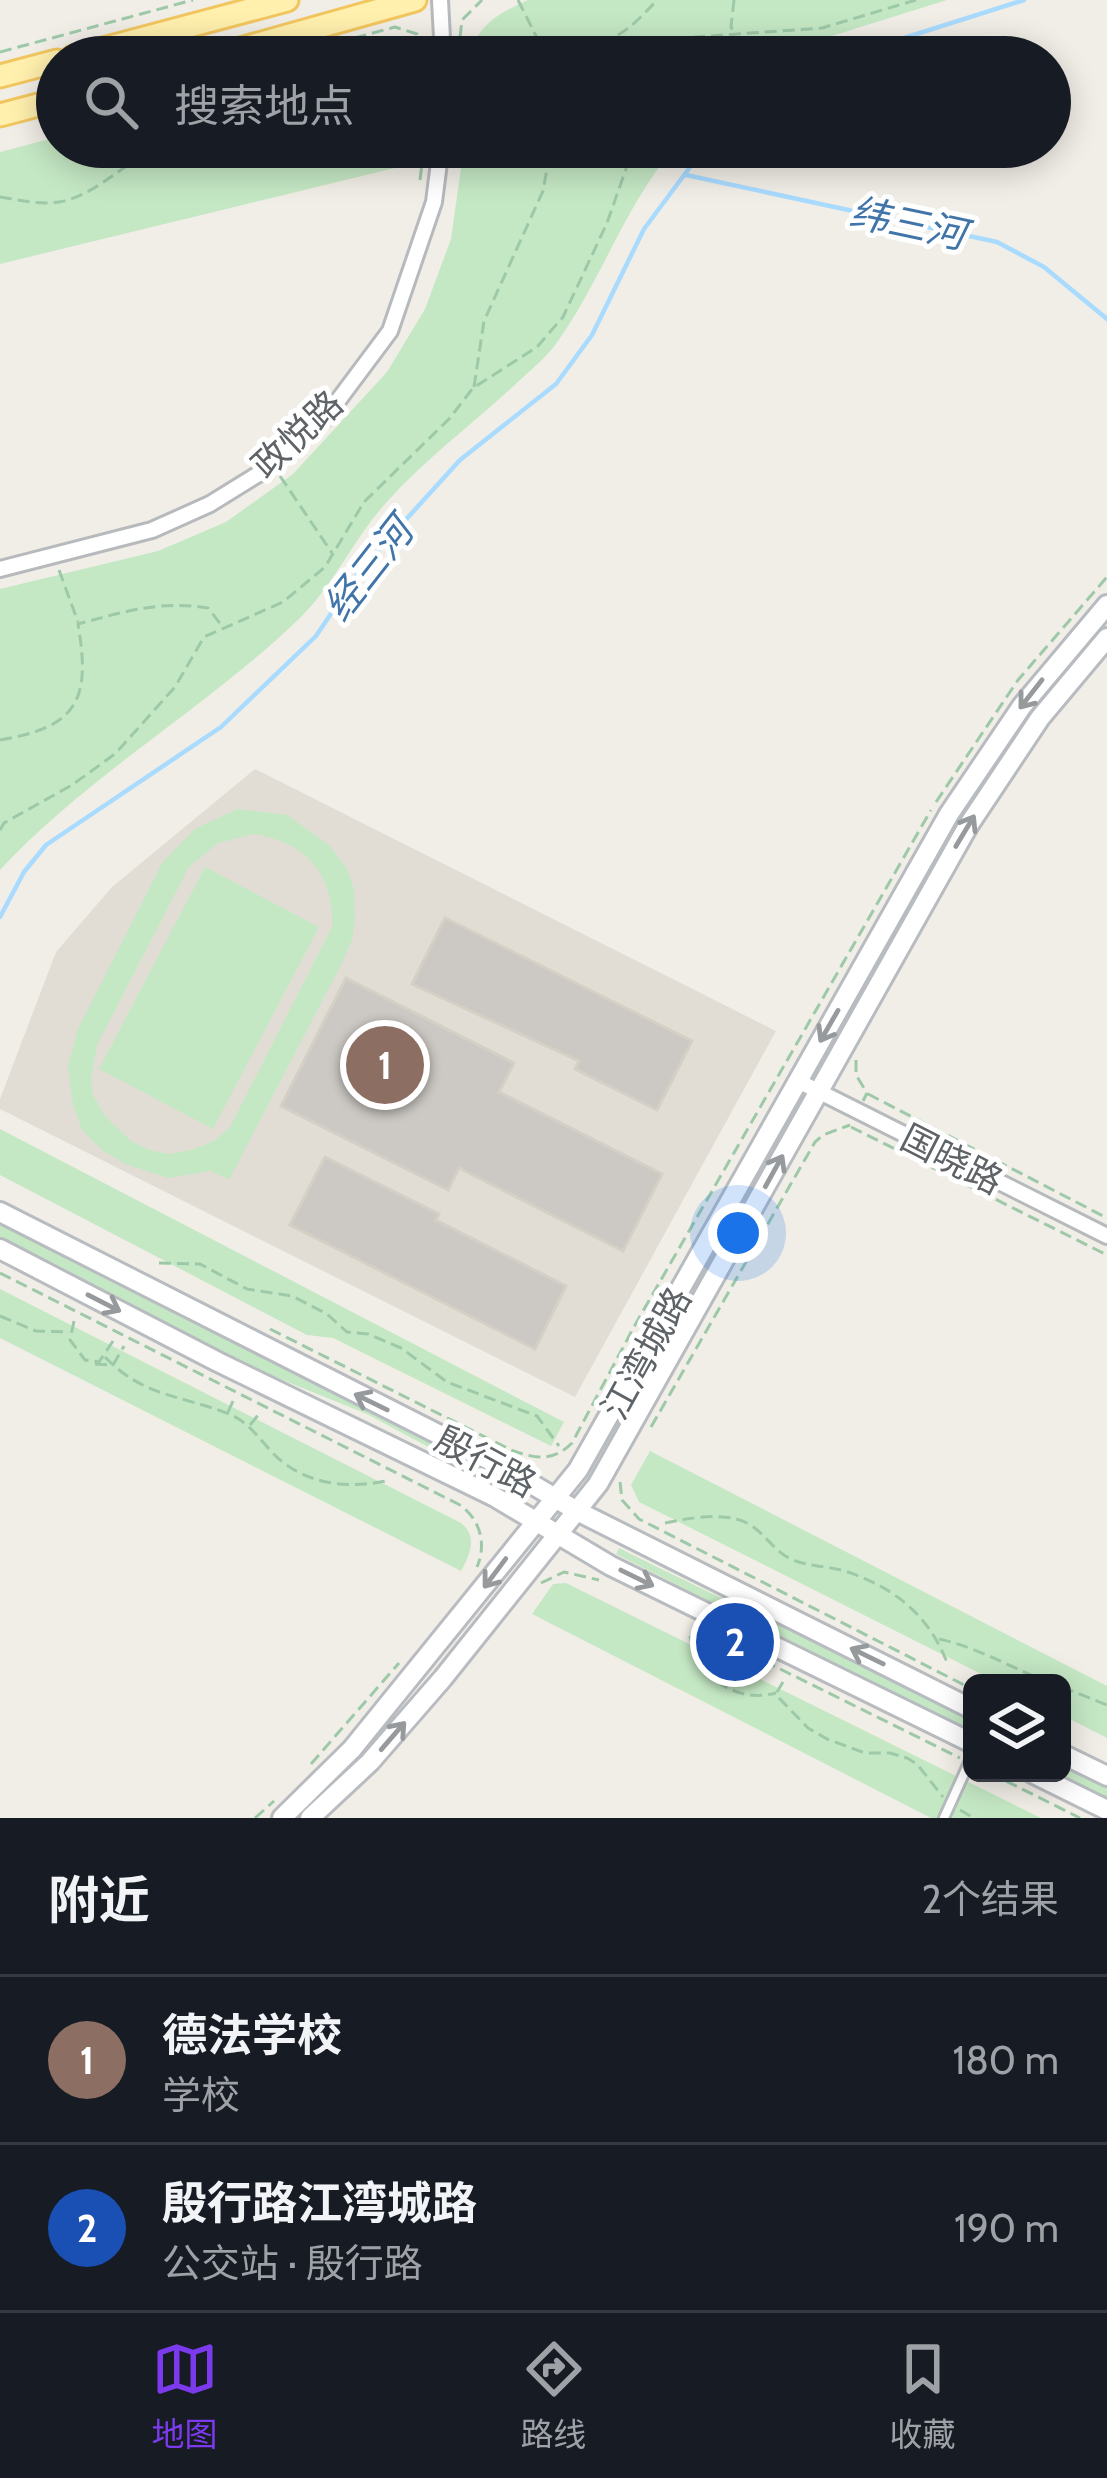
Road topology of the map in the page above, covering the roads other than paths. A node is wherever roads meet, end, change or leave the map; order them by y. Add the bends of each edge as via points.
1 (287, 0) edge
2 (415, 0) edge
3 (440, 0) edge
4 (339, 11) edge
5 (152, 36) edge
6 (270, 36) edge
7 (442, 36) edge
8 (36, 67) edge
9 (0, 76) edge
10 (36, 106) edge
11 (0, 115) edge
12 (438, 168) edge
13 (0, 569) edge
14 (1107, 604) edge
15 (1107, 638) edge
16 (798, 1081) junction
17 (818, 1092) junction
18 (0, 1212) edge
19 (1107, 1236) edge
20 (0, 1249) edge
21 (557, 1498) junction
22 (577, 1511) junction
23 (536, 1525) junction
24 (557, 1536) junction
25 (963, 1704) edge
26 (963, 1750) edge
27 (1071, 1758) edge
28 (963, 1773) edge
29 (1107, 1776) edge
30 (1050, 1782) edge
31 (1107, 1810) edge
32 (282, 1818) edge
33 (310, 1818) edge
34 (944, 1818) edge

1 - 5 main road
2 - 4 main road
3 - 7 street
4 - 6 main road
8 - 9 main road
10 - 11 main road
12 - 13 street, 政悦路 via 390,331 325,418 210,504 152,530
14 -> 16 street, 江湾城路 via 961,796
17 -> 15 street, 江湾城路 via 968,826 1040,718
16 - 17 street, 国晓路
16 - 21 street, 江湾城路 via 594,1446
17 - 19 street, 国晓路
22 -> 17 street, 江湾城路
21 -> 18 street, 殷行路
20 -> 23 street, 殷行路 via 495,1497
21 - 22 street, 殷行路
21 - 23 street, 江湾城路
22 - 24 street, 江湾城路
25 -> 22 street, 殷行路
23 - 24 street, 殷行路
23 -> 32 street, 江湾城路 via 352,1749
24 -> 26 street, 殷行路
33 -> 24 street, 江湾城路 via 370,1762
27 - 29 street
28 - 34 lane
30 - 31 street

